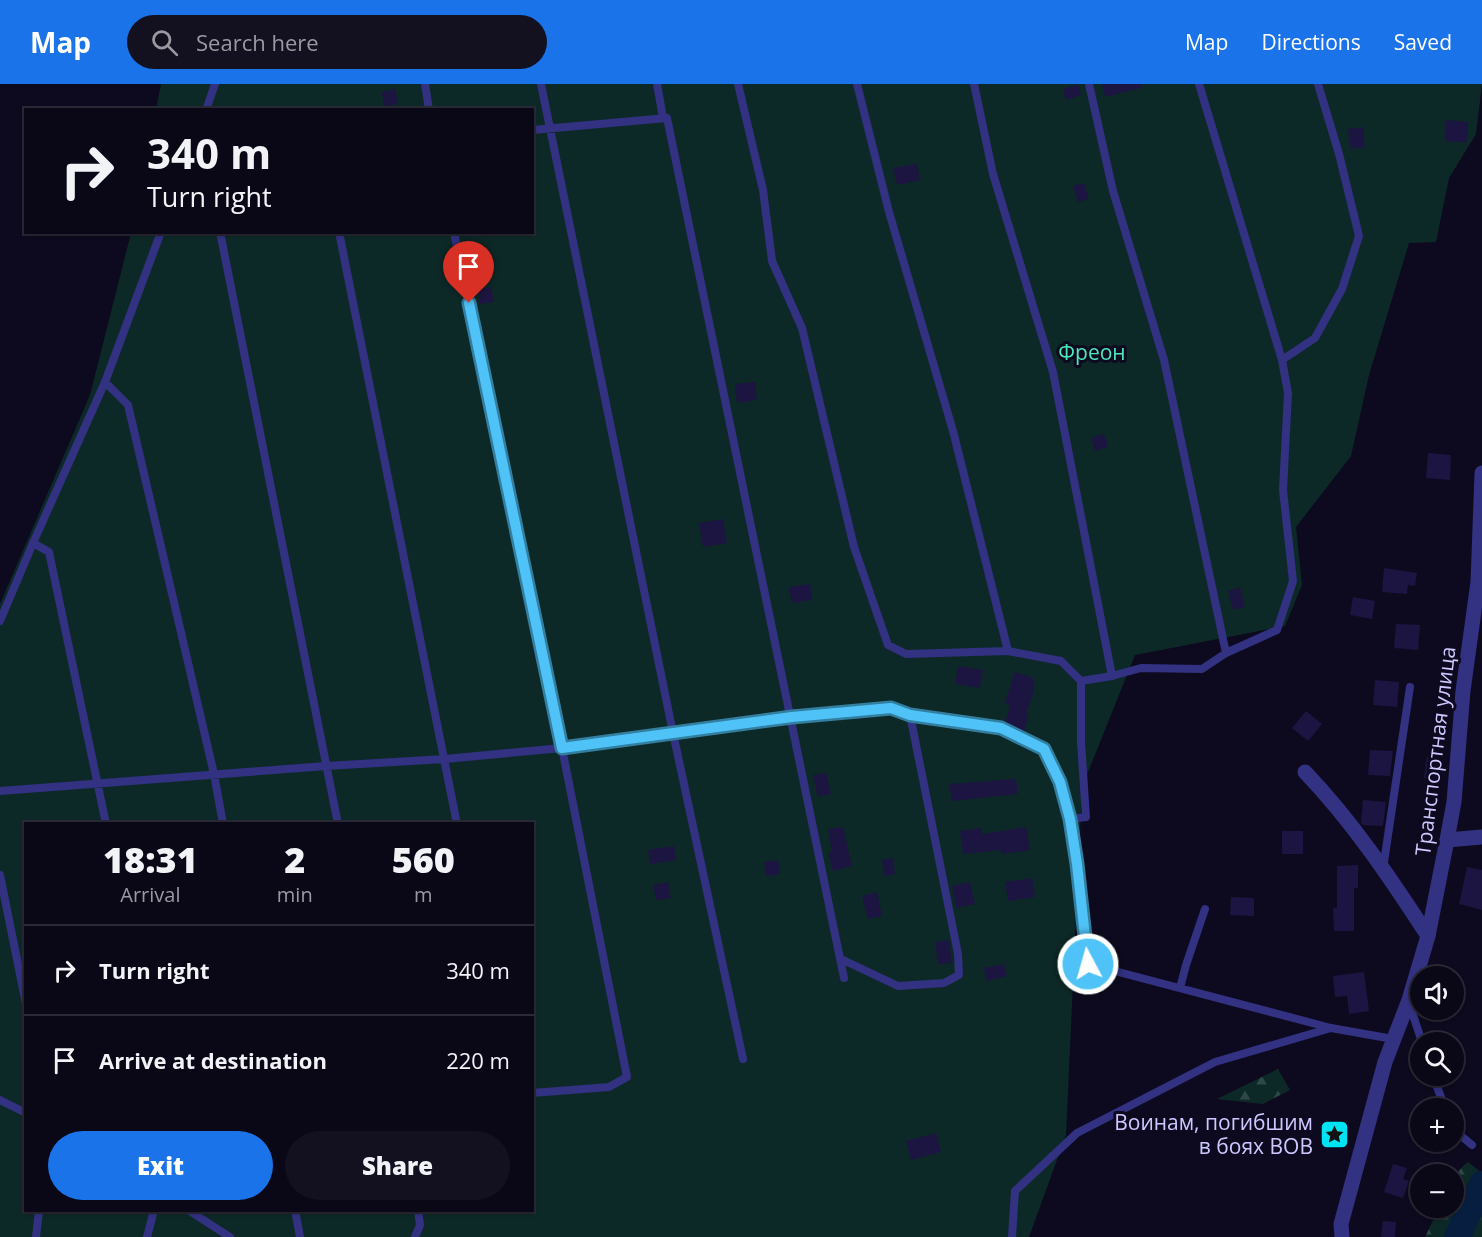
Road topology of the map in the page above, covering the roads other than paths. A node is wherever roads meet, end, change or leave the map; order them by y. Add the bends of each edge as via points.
1 (215, 84) edge
2 (425, 84) edge
3 (540, 84) edge
4 (657, 84) edge
5 (738, 84) edge
6 (856, 84) edge
7 (974, 84) edge
8 (1089, 84) edge
9 (1199, 84) edge
10 (1318, 84) edge
11 (207, 108) edge
12 (429, 108) edge
13 (663, 118) junction
14 (549, 128) junction
15 (534, 130) edge
16 (160, 234) edge
17 (220, 234) edge
18 (339, 234) edge
19 (454, 234) edge
20 (1282, 360) junction
21 (105, 382) junction
22 (1482, 473) edge
23 (1481, 528) edge
24 (33, 543) junction
25 (0, 621) edge
26 (1008, 651) junction
27 (1226, 653) junction
28 (1113, 676) junction
29 (1081, 681) junction
30 (1410, 687) dead end
31 (910, 715) junction
32 (792, 717) junction
33 (673, 733) junction
34 (562, 748) junction
35 (446, 759) junction
36 (326, 766) junction
37 (1305, 772) dead end
38 (214, 774) junction
39 (98, 783) junction
40 (0, 791) edge
41 (1070, 819) junction
42 (106, 822) edge
43 (223, 822) edge
44 (338, 822) edge
45 (457, 822) edge
46 (1482, 837) edge
47 (1447, 840) junction
48 (1383, 870) junction
49 (0, 875) edge
50 (1205, 909) dead end
51 (1428, 936) junction
52 (841, 959) junction
53 (844, 978) dead end
54 (1180, 988) junction
55 (24, 994) edge
56 (1408, 1000) junction
57 (1331, 1028) junction
58 (1419, 1032) edge
59 (1393, 1039) junction
60 (743, 1059) dead end
61 (534, 1093) edge
62 (0, 1100) edge
63 (24, 1112) edge
64 (1464, 1138) edge
65 (1472, 1145) dead end
66 (39, 1212) edge
67 (153, 1212) edge
68 (191, 1212) edge
69 (295, 1212) edge
70 (418, 1212) edge
71 (36, 1237) edge
72 (147, 1237) edge
73 (230, 1237) edge
74 (300, 1237) edge
75 (415, 1237) edge
76 (1012, 1237) edge
77 (1342, 1237) edge

1 - 11 lane
2 - 12 lane
3 - 14 lane
4 - 13 lane
5 - 26 lane via 763,190 772,261 802,328 854,547 888,645 906,654
6 - 26 lane via 953,430
7 - 28 lane via 993,174 1053,372
8 - 27 lane via 1113,191 1164,360
9 - 20 lane
10 - 20 lane via 1359,236 1342,289 1315,338
13 - 14 lane
13 - 32 lane via 667,118
14 - 15 lane
14 - 33 lane
16 - 21 lane
17 - 36 lane
18 - 35 lane
19 - 34 lane
20 - 27 lane via 1288,393 1283,490 1293,582 1277,630
21 - 24 lane
21 - 38 lane via 128,405
22 - 23 street, Транспортная улица
23 - 47 street, Транспортная улица
24 - 25 lane
24 - 39 lane via 49,552
26 - 29 lane via 1062,661
27 - 28 lane via 1202,669 1141,668
28 - 29 lane
29 - 41 lane via 1086,817
30 - 48 lane
31 - 32 lane via 891,708
31 - 41 lane via 1001,728 1044,749 1060,782
31 - 52 lane via 959,975 944,983 897,986
32 - 33 lane
32 - 52 lane
33 - 34 lane
33 - 60 lane
34 - 35 lane
34 - 61 lane via 627,1077 609,1087
35 - 36 lane
35 - 45 lane
36 - 38 lane
36 - 44 lane
37 - 48 street
38 - 39 lane
38 - 43 lane
39 - 40 lane
39 - 42 lane
41 - 54 lane via 1088,964
46 - 47 street
47 - 51 street, Транспортная улица
48 - 51 street
49 - 55 lane
50 - 54 lane
51 - 56 street, Транспортная улица
52 - 53 lane
54 - 57 lane
56 - 58 lane
56 - 59 street, Транспортная улица
57 - 59 lane
57 - 76 lane via 1215,1062 1077,1133 1016,1191
59 - 77 street, Транспортная улица via 1341,1224
62 - 63 lane
64 - 65 lane
66 - 71 lane
67 - 72 lane
68 - 73 lane
69 - 74 lane
70 - 75 lane via 420,1225

